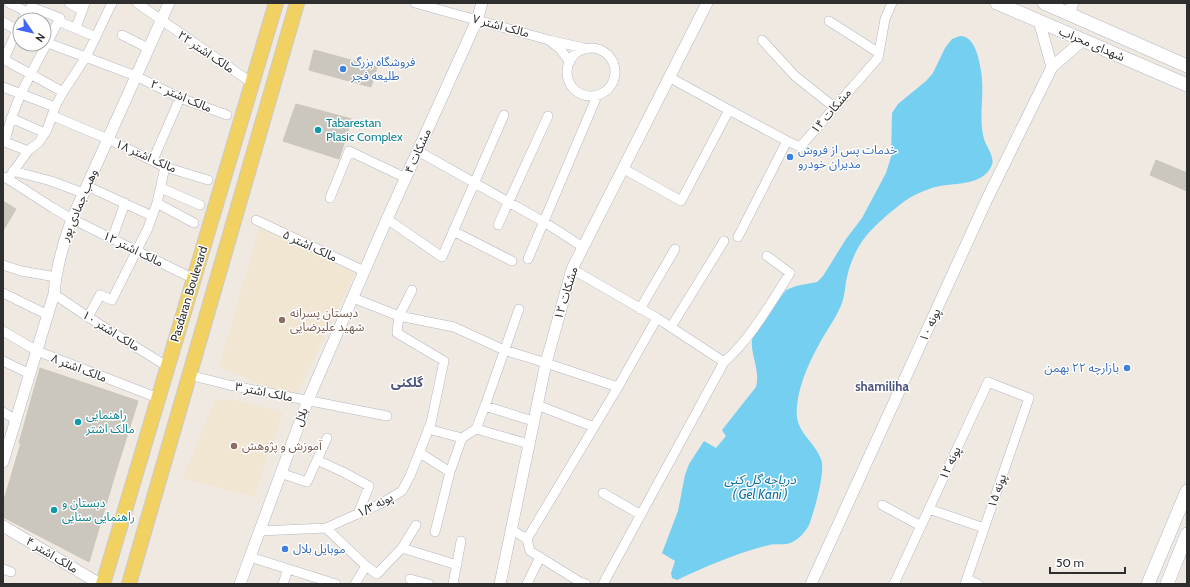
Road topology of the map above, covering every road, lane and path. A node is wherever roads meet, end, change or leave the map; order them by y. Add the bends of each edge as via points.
1 (9, 3) edge
2 (70, 3) edge
3 (112, 3) edge
4 (137, 3) edge
5 (168, 3) edge
6 (276, 3) edge
7 (297, 3) edge
8 (415, 3) edge
9 (482, 3) edge
10 (707, 3) edge
11 (892, 3) edge
12 (997, 3) edge
13 (1044, 3) edge
14 (83, 7) edge
15 (1071, 9) edge
16 (19, 12) edge
17 (27, 12) edge
18 (44, 12) edge
19 (52, 15) edge
20 (161, 20) junction
21 (477, 20) junction
22 (58, 21) junction
23 (829, 21) dead end
24 (1039, 21) junction
25 (76, 28) junction
26 (52, 32) edge
27 (122, 35) dead end
28 (96, 37) junction
29 (549, 40) junction
30 (762, 40) dead end
31 (1083, 40) junction
32 (12, 42) edge
33 (52, 46) edge
34 (148, 48) junction
35 (588, 49) junction
36 (41, 52) edge
37 (879, 53) junction
38 (86, 57) junction
39 (3, 59) edge
40 (570, 62) junction
41 (1187, 66) edge
42 (1052, 67) junction
43 (30, 74) junction
44 (136, 76) junction
45 (669, 77) junction
46 (252, 83) junction
47 (1187, 86) edge
48 (3, 87) edge
49 (63, 92) junction
50 (20, 93) junction
51 (597, 96) junction
52 (180, 98) junction
53 (55, 106) junction
54 (834, 107) junction
55 (729, 110) junction
56 (227, 115) dead end
57 (504, 115) dead end
58 (53, 116) junction
59 (548, 116) dead end
60 (11, 118) junction
61 (45, 133) junction
62 (108, 139) junction
63 (4, 141) edge
64 (787, 141) junction
65 (28, 151) junction
66 (418, 151) junction
67 (153, 160) junction
68 (165, 166) junction
69 (624, 168) junction
70 (13, 170) junction
71 (6, 178) edge
72 (406, 178) junction
73 (208, 180) dead end
74 (474, 183) junction
75 (161, 188) junction
76 (85, 189) junction
77 (330, 198) dead end
78 (508, 202) junction
79 (125, 203) junction
80 (157, 203) junction
81 (200, 206) dead end
82 (152, 216) junction
83 (72, 219) junction
84 (387, 219) junction
85 (256, 220) dead end
86 (544, 222) junction
87 (194, 223) dead end
88 (498, 225) dead end
89 (453, 231) junction
90 (738, 237) dead end
91 (112, 239) junction
92 (724, 241) dead end
93 (584, 247) junction
94 (675, 249) dead end
95 (136, 250) junction
96 (767, 256) dead end
97 (528, 259) dead end
98 (512, 261) dead end
99 (3, 265) edge
100 (572, 269) junction
101 (364, 271) junction
102 (56, 277) junction
103 (194, 279) junction
104 (412, 290) dead end
105 (3, 294) edge
106 (54, 294) junction
107 (353, 298) junction
108 (519, 309) dead end
109 (640, 309) junction
110 (48, 314) junction
111 (399, 316) junction
112 (88, 317) junction
113 (656, 318) junction
114 (671, 327) junction
115 (3, 331) edge
116 (504, 350) junction
117 (37, 351) junction
118 (3, 361) edge
119 (724, 362) junction
120 (546, 363) junction
121 (168, 367) junction
122 (30, 374) junction
123 (189, 375) junction
124 (618, 387) junction
125 (158, 398) junction
126 (1029, 398) joint
127 (308, 400) junction
128 (537, 405) junction
129 (485, 406) junction
130 (3, 412) edge
131 (387, 416) dead end
132 (16, 420) junction
133 (533, 421) junction
134 (594, 427) junction
135 (428, 429) junction
136 (476, 429) junction
137 (327, 438) dead end
138 (462, 438) junction
139 (529, 444) junction
140 (420, 453) junction
141 (317, 460) junction
142 (3, 462) edge
143 (450, 472) junction
144 (280, 473) junction
145 (1187, 491) edge
146 (603, 493) dead end
147 (882, 505) dead end
148 (929, 509) junction
149 (358, 514) junction
150 (641, 515) junction
151 (416, 525) dead end
152 (3, 526) edge
153 (921, 526) junction
154 (326, 528) junction
155 (984, 528) junction
156 (512, 530) junction
157 (260, 531) junction
158 (435, 532) dead end
159 (1187, 534) edge
160 (527, 538) junction
161 (461, 541) dead end
162 (402, 548) junction
163 (250, 557) junction
164 (540, 557) junction
165 (457, 565) junction
166 (366, 566) junction
167 (288, 569) junction
168 (410, 579) dead end
169 (966, 581) edge
170 (101, 584) edge
171 (129, 584) edge
172 (240, 584) edge
173 (283, 584) edge
174 (336, 584) edge
175 (355, 584) edge
176 (429, 584) edge
177 (452, 584) edge
178 (500, 584) edge
179 (528, 584) edge
180 (586, 584) edge
181 (603, 584) edge
182 (811, 584) edge
183 (894, 584) edge
184 (978, 584) edge
185 (1148, 584) edge
186 (1167, 584) edge

1 - 16 street
2 - 14 street
3 - 28 street
4 - 20 street, مالک اشتر ۲۲
5 - 20 street, وهب جمادی پور
6 - 46 main road, Pasdaran Boulevard
7 - 123 main road, Pasdaran Boulevard
8 - 21 street, مالک اشتر ۷
9 - 21 street, مشکات ۴
10 - 45 street, مشکات ۱۲
11 - 37 street, مشکات ۱۴ via 885,19
12 - 24 main road, شهدای محراب
13 - 15 main road, شهدای محراب
14 - 25 street
15 - 41 main road, شهدای محراب
17 - 18 street via 31,7
19 - 22 street via 60,18
20 - 34 street, وهب جمادی پور
20 - 46 street, مالک اشتر ۲۲
21 - 29 street, مالک اشتر ۷
21 - 66 street, مشکات ۴
22 - 25 street
22 - 26 street
23 - 37 street
24 - 31 main road, شهدای محراب
24 - 42 street
25 - 28 street
27 - 34 street
28 - 38 street
29 - 35 street, مالک اشتر ۷
29 - 40 street
30 - 54 street via 795,76
31 - 42 street
31 - 47 main road, شهدای محراب
32 - 39 street
33 - 38 street, مالک اشتر ۲۰
34 - 44 street, وهب جمادی پور
35 - 40 street via 580,51
35 - 51 street via 603,51 614,63 615,78 612,85
36 - 43 street
37 - 54 street, مشکات ۱۴ via 878,58
38 - 44 street, مالک اشتر ۲۰
38 - 49 street
39 - 43 street
40 - 51 street via 567,70 571,85 584,95
42 - 182 street, پونه ۱۰ via 987,199
43 - 49 street
43 - 50 street
44 - 52 street, مالک اشتر ۲۰
44 - 62 street, وهب جمادی پور
45 - 55 street, مشکات ۱۴
45 - 69 street, مشکات ۱۲
46 - 103 main road, Pasdaran Boulevard
48 - 50 street
49 - 53 street
50 - 53 street
50 - 60 street
51 - 86 street
52 - 56 street, مالک اشتر ۲۰
52 - 67 street
53 - 58 street
54 - 64 street, مشکات ۱۴ via 800,147
55 - 64 street, مشکات ۱۴
55 - 69 street via 681,201
57 - 74 street
58 - 61 street
58 - 62 street, مالک اشتر ۱۸
59 - 78 street
60 - 61 street
60 - 63 street
61 - 65 street
62 - 67 street, مالک اشتر ۱۸
62 - 76 street, وهب جمادی پور
63 - 65 street
64 - 90 street
65 - 70 street
66 - 72 street, مشکات ۴
66 - 74 street
67 - 68 street, مالک اشتر ۱۸
68 - 73 street, مالک اشتر ۱۸
68 - 75 street
69 - 93 street, مشکات ۱۲
70 - 71 street
70 - 76 street
71 - 83 street, مالک اشتر ۱۲
72 - 77 street via 348,151
72 - 84 street, مشکات ۴
74 - 78 street
74 - 89 street
75 - 80 street
75 - 81 street
76 - 79 street
76 - 83 street, وهب جمادی پور
78 - 86 street
78 - 88 street
79 - 82 street
79 - 91 street
80 - 82 street
80 - 87 street
82 - 95 street
83 - 91 street, مالک اشتر ۱۲
83 - 102 street, وهب جمادی پور via 61,249
84 - 89 street via 442,257
84 - 101 street, مشکات ۴
85 - 101 street, مالک اشتر ۵
86 - 93 street
86 - 97 street
89 - 98 street
91 - 95 street, مالک اشتر ۱۲
92 - 114 street
93 - 100 street, مشکات ۱۲
94 - 109 street
95 - 103 street, مالک اشتر ۱۲
95 - 112 street via 112,300 100,295
96 - 119 street via 790,273 753,328
99 - 102 street
100 - 109 street
100 - 120 street, مشکات ۱۲
101 - 107 street, مشکات ۴
102 - 106 street, وهب جمادی پور
103 - 121 main road, Pasdaran Boulevard
104 - 111 street
105 - 110 street
106 - 110 street, وهب جمادی پور
106 - 112 street, مالک اشتر ۱۰
107 - 111 street
107 - 127 street, بلال
108 - 116 street
109 - 113 street
110 - 117 street, وهب جمادی پور
111 - 116 street via 454,327
111 - 135 street, پونه ۱/۳ via 397,333 444,361
112 - 121 street, مالک اشتر ۱۰
113 - 114 street
113 - 124 street
114 - 119 street
115 - 117 street, مالک اشتر ۸
116 - 120 street
116 - 129 street
117 - 122 street, وهب جمادی پور
117 - 125 street, مالک اشتر ۸
118 - 122 street
119 - 150 street
120 - 124 street
120 - 128 street, مشکات ۱۲
121 - 125 main road, Pasdaran Boulevard
122 - 132 street, وهب جمادی پور
123 - 127 street, مالک اشتر ۳
123 - 171 main road, Pasdaran Boulevard
124 - 134 street
125 - 170 main road, Pasdaran Boulevard
126 - 148 street, پونه ۱۲ via 988,382
126 - 155 street, پونه ۱۵
127 - 131 street, مالک اشتر ۳
127 - 144 street, بلال
128 - 133 street, مشکات ۱۲
128 - 134 street
129 - 133 street
129 - 136 street
130 - 132 street
132 - 142 street, وهب جمادی پور
133 - 139 street, مشکات ۱۲
134 - 160 street
135 - 138 street
135 - 140 street, پونه ۱/۳
136 - 138 street
136 - 139 street
137 - 141 street
138 - 143 street
139 - 156 street, مشکات ۱۲
140 - 143 street
140 - 149 street, پونه ۱/۳ via 402,490
141 - 144 street via 307,482
141 - 149 street via 369,486
143 - 158 street
144 - 157 street, بلال
145 - 185 main road
146 - 150 street
147 - 153 street
148 - 153 street, پونه ۱۲
148 - 155 street
149 - 154 street, پونه ۱/۳
150 - 181 street
151 - 162 street
152 - 170 street, مالک اشتر ۴
153 - 183 street, پونه ۱۲
154 - 157 street, پونه ۱/۳
154 - 166 street
155 - 169 street, پونه ۱۵
156 - 160 street
156 - 178 street, مشکات ۱۲
157 - 163 street, بلال
159 - 186 main road
160 - 164 street via 530,551
161 - 165 street
162 - 165 street
162 - 166 street via 377,574
163 - 167 street
163 - 172 street, بلال
164 - 179 street
164 - 180 street
165 - 177 street
166 - 175 street
167 - 173 street
167 - 174 street
168 - 176 street
169 - 184 street

